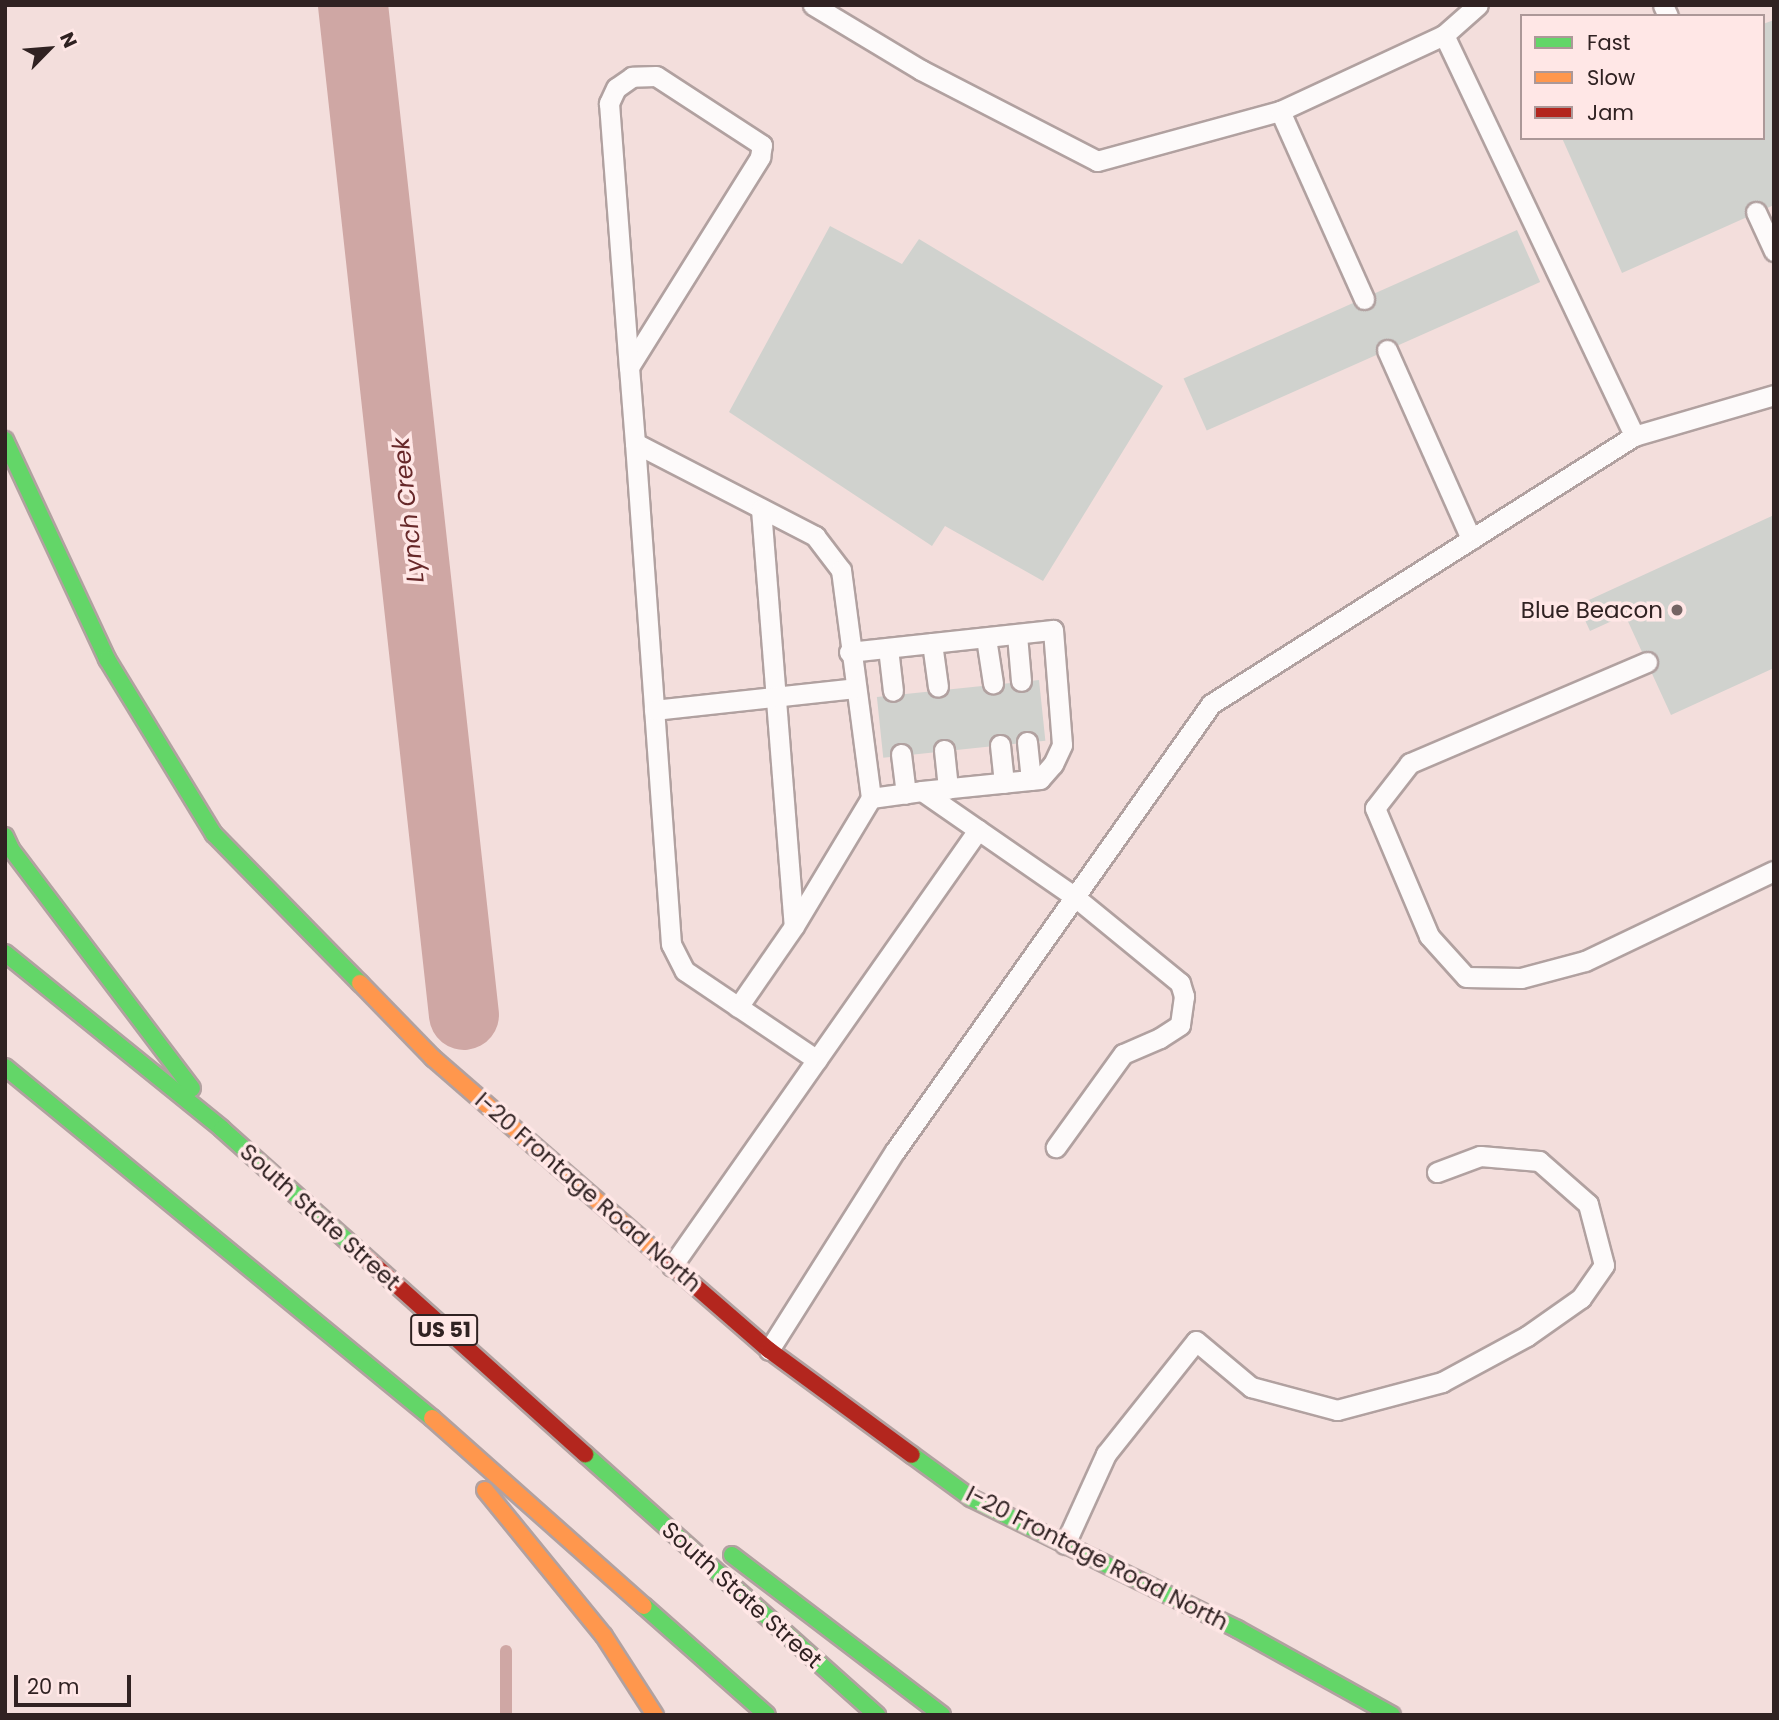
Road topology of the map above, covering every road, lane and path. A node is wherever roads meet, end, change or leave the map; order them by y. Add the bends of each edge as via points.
1 (813, 5) edge
2 (1478, 5) edge
3 (1444, 35) junction
4 (1280, 111) junction
5 (1756, 212) dead end
6 (1774, 251) edge
7 (1364, 299) dead end
8 (1387, 351) dead end
9 (629, 367) junction
10 (1774, 395) edge
11 (1634, 436) junction
12 (5, 440) edge
13 (635, 443) junction
14 (761, 509) junction
15 (1471, 539) junction
16 (1017, 635) junction
17 (986, 638) junction
18 (932, 643) junction
19 (887, 648) junction
20 (849, 652) junction
21 (1647, 662) dead end
22 (1021, 681) dead end
23 (993, 683) dead end
24 (938, 687) dead end
25 (855, 688) junction
26 (893, 691) dead end
27 (778, 696) junction
28 (654, 710) junction
29 (1027, 742) dead end
30 (1000, 745) dead end
31 (944, 750) dead end
32 (901, 754) dead end
33 (1031, 780) junction
34 (1004, 783) junction
35 (948, 789) junction
36 (914, 793) junction
37 (871, 798) junction
38 (978, 830) junction
39 (5, 836) edge
40 (1774, 871) edge
41 (1075, 897) junction
42 (794, 926) junction
43 (5, 953) edge
44 (738, 1007) junction
45 (817, 1060) junction
46 (5, 1067) edge
47 (222, 1129) junction
48 (1056, 1147) dead end
49 (1437, 1172) dead end
50 (672, 1266) junction
51 (769, 1350) junction
52 (493, 1374) junction
53 (416, 1404) junction
54 (679, 1515) dead end
55 (1065, 1544) junction
56 (723, 1548) dead end
57 (655, 1715) edge
58 (767, 1715) edge
59 (877, 1715) edge
60 (942, 1715) edge
61 (1392, 1715) edge

1 - 4 lane via 921,70 1097,161
2 - 3 lane
3 - 4 lane
3 - 11 lane
4 - 7 lane
5 - 6 lane
8 - 15 lane
9 - 9 lane via 609,103 616,88 632,77 656,76 762,145 760,157
9 - 13 lane
10 - 11 lane
11 - 15 lane
12 - 50 main road, I-20 Frontage Road North via 107,659 214,834 433,1058
13 - 14 lane
13 - 28 lane
14 - 20 lane via 815,537 841,570
14 - 27 lane
15 - 41 lane via 1211,704
16 - 17 lane
16 - 22 lane
16 - 33 lane via 1053,631 1062,744 1054,764 1040,779
17 - 18 lane
17 - 23 lane
18 - 19 lane
18 - 24 lane
19 - 20 lane
19 - 26 lane
20 - 25 lane
21 - 40 lane via 1410,763 1375,808 1429,936 1466,977 1521,978 1585,961
25 - 27 lane
25 - 37 lane
27 - 28 lane
27 - 42 lane
28 - 44 lane via 671,944 685,971
29 - 33 lane
30 - 34 lane
31 - 35 lane
32 - 36 lane
33 - 34 lane
34 - 35 lane
35 - 36 lane
36 - 37 lane
36 - 38 lane
37 - 42 lane
38 - 41 lane
38 - 45 lane
39 - 47 main road
41 - 48 lane via 1180,983 1184,996 1180,1025 1123,1054
41 - 51 lane via 895,1151
42 - 44 lane
43 - 47 main road, South State Street / US 51
44 - 45 lane
45 - 50 lane
46 - 53 main road
47 - 52 main road, South State Street / US 51
49 - 55 lane via 1480,1156 1539,1160 1588,1204 1604,1265 1581,1297 1527,1336 1442,1382 1337,1410 1251,1387 1196,1341 1106,1454
50 - 51 main road, I-20 Frontage Road North
51 - 55 main road, I-20 Frontage Road North via 971,1498
52 - 54 main road
52 - 59 main road, South State Street / US 51
53 - 57 main road via 604,1636
53 - 58 main road
55 - 61 main road, I-20 Frontage Road North via 1237,1629
56 - 60 main road

